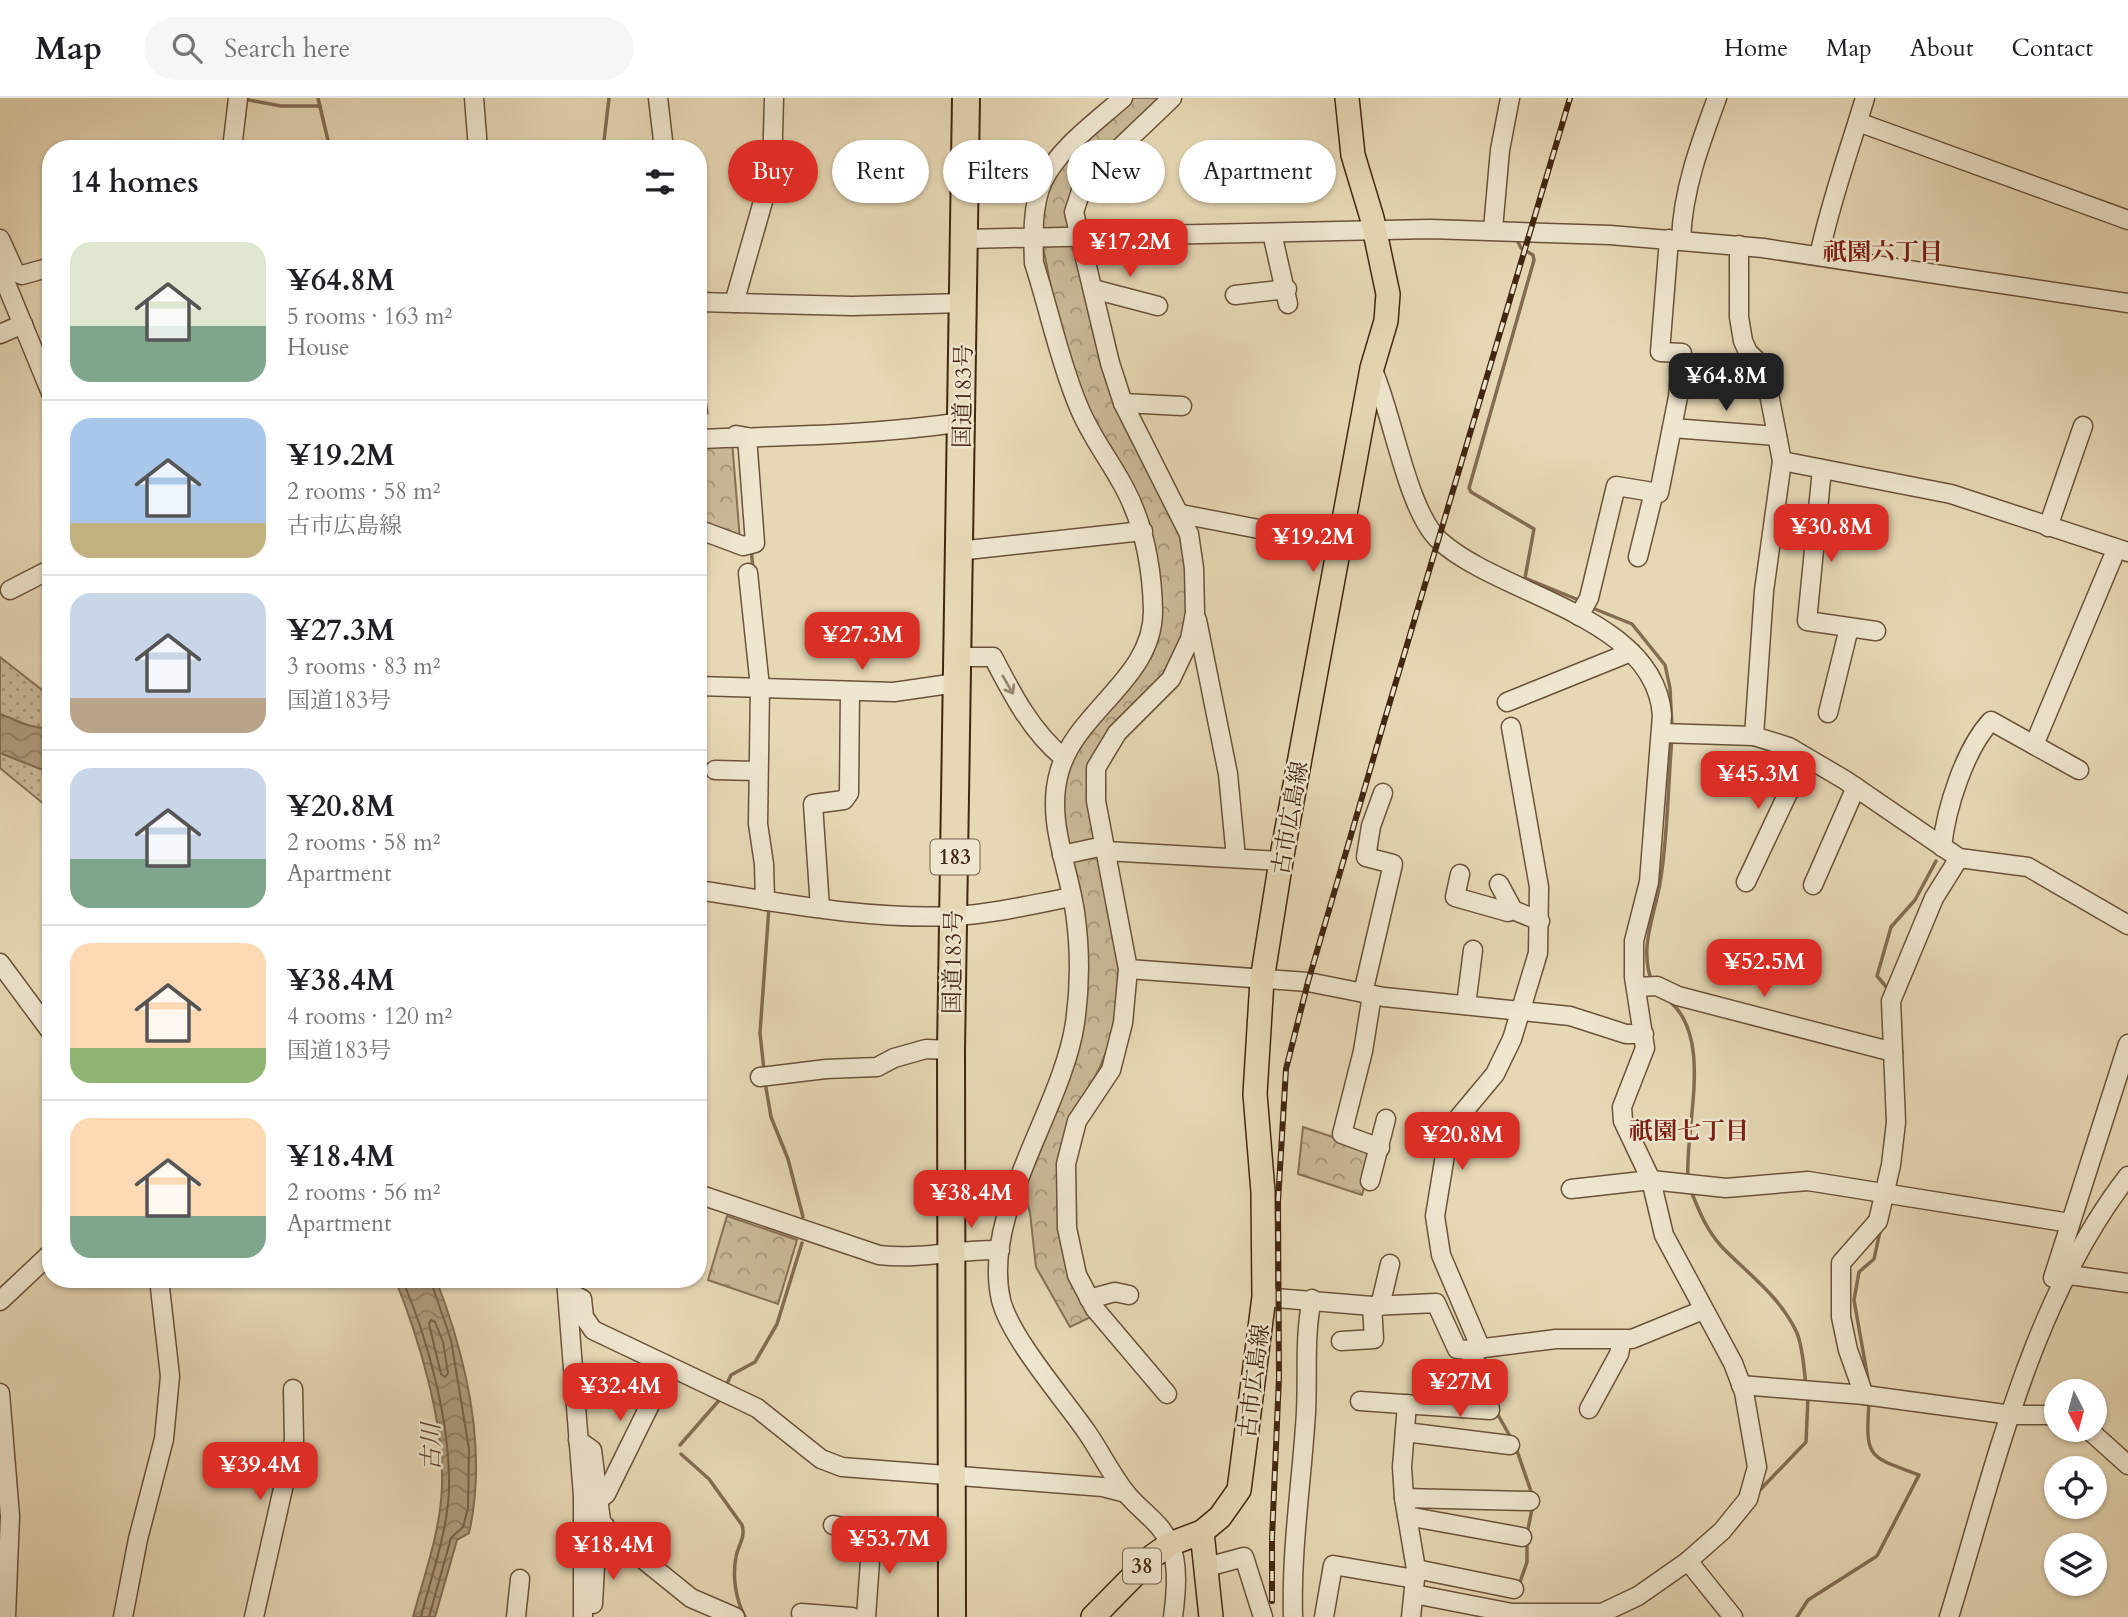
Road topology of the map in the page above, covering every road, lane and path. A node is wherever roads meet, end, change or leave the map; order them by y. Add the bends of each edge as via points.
1 (238, 98) edge
2 (474, 98) edge
3 (658, 98) edge
4 (774, 98) edge
5 (966, 98) edge
6 (1123, 98) edge
7 (1172, 98) edge
8 (1348, 98) edge
9 (1510, 98) edge
10 (1717, 98) edge
11 (1865, 98) edge
12 (1858, 122) junction
13 (233, 140) edge
14 (477, 140) edge
15 (663, 140) edge
16 (2128, 220) edge
17 (1493, 229) junction
18 (1375, 232) junction
19 (1272, 233) junction
20 (1082, 235) junction
21 (0, 239) edge
22 (965, 239) junction
23 (1033, 239) junction
24 (1675, 239) junction
25 (1739, 245) junction
26 (1819, 256) junction
27 (0, 269) edge
28 (42, 269) edge
29 (1093, 289) junction
30 (1236, 295) dead end
31 (707, 302) edge
32 (734, 303) junction
33 (964, 303) junction
34 (2128, 303) edge
35 (1158, 306) dead end
36 (23, 324) junction
37 (0, 334) edge
38 (1372, 368) junction
39 (42, 371) edge
40 (1123, 404) junction
41 (1182, 406) dead end
42 (963, 422) junction
43 (2083, 426) dead end
44 (1672, 428) junction
45 (707, 430) edge
46 (1777, 436) junction
47 (747, 437) junction
48 (707, 439) edge
49 (1782, 461) junction
50 (1822, 469) junction
51 (1654, 492) junction
52 (1181, 514) junction
53 (2048, 527) junction
54 (1143, 531) junction
55 (707, 532) edge
56 (1341, 545) junction
57 (958, 551) junction
58 (2122, 551) edge
59 (1638, 557) dead end
60 (748, 573) dead end
61 (42, 574) edge
62 (10, 590) dead end
63 (1195, 613) junction
64 (1579, 616) junction
65 (1849, 628) junction
66 (1876, 631) dead end
67 (1631, 652) junction
68 (956, 670) junction
69 (707, 686) edge
70 (765, 687) junction
71 (850, 691) junction
72 (1507, 702) dead end
73 (1828, 713) dead end
74 (1511, 727) dead end
75 (1661, 733) junction
76 (1754, 736) junction
77 (2034, 745) junction
78 (1805, 757) junction
79 (1064, 758) junction
80 (715, 770) dead end
81 (2079, 770) dead end
82 (757, 771) junction
83 (1856, 787) junction
84 (1383, 793) dead end
85 (1942, 847) junction
86 (1105, 851) junction
87 (1062, 855) junction
88 (1236, 858) junction
89 (1959, 858) junction
90 (1281, 861) junction
91 (1460, 874) dead end
92 (1746, 882) dead end
93 (1499, 884) dead end
94 (1813, 885) dead end
95 (707, 891) edge
96 (1072, 897) junction
97 (770, 901) junction
98 (820, 908) junction
99 (1513, 910) junction
100 (954, 916) junction
101 (1540, 921) junction
102 (2128, 925) edge
103 (1473, 950) dead end
104 (0, 963) edge
105 (1128, 969) junction
106 (1262, 980) junction
107 (1636, 987) junction
108 (1368, 994) junction
109 (1466, 1005) junction
110 (1520, 1010) junction
111 (42, 1020) edge
112 (1644, 1034) junction
113 (2128, 1044) edge
114 (951, 1050) junction
115 (1893, 1052) junction
116 (765, 1077) dead end
117 (2120, 1098) edge
118 (1386, 1119) dead end
119 (1380, 1148) junction
120 (2128, 1176) edge
121 (1651, 1180) junction
122 (1370, 1181) dead end
123 (1571, 1189) dead end
124 (2128, 1192) edge
125 (1886, 1193) junction
126 (707, 1197) edge
127 (2080, 1197) junction
128 (2104, 1217) junction
129 (2070, 1223) junction
130 (1000, 1250) junction
131 (949, 1255) junction
132 (42, 1261) edge
133 (1390, 1264) dead end
134 (2063, 1275) junction
135 (2128, 1283) edge
136 (160, 1288) edge
137 (567, 1288) edge
138 (570, 1288) edge
139 (1129, 1295) dead end
140 (1264, 1297) junction
141 (1089, 1299) junction
142 (1312, 1299) junction
143 (0, 1301) edge
144 (1376, 1306) junction
145 (1703, 1310) junction
146 (1622, 1340) junction
147 (1341, 1341) dead end
148 (1475, 1349) junction
149 (668, 1368) junction
150 (1741, 1385) junction
151 (293, 1389) dead end
152 (0, 1393) edge
153 (1167, 1394) dead end
154 (1864, 1395) junction
155 (1360, 1401) dead end
156 (1407, 1404) junction
157 (1589, 1409) dead end
158 (2012, 1415) junction
159 (2044, 1415) edge
160 (1405, 1432) junction
161 (578, 1440) junction
162 (2106, 1442) edge
163 (1510, 1445) dead end
164 (2125, 1456) edge
165 (950, 1474) junction
166 (1126, 1493) junction
167 (1404, 1498) junction
168 (598, 1500) junction
169 (1530, 1501) dead end
170 (1407, 1516) junction
171 (834, 1525) dead end
172 (605, 1526) junction
173 (1202, 1532) junction
174 (1522, 1537) dead end
175 (1170, 1544) junction
176 (1688, 1561) junction
177 (1206, 1567) junction
178 (520, 1579) dead end
179 (1415, 1581) junction
180 (1514, 1588) dead end
181 (801, 1613) dead end
182 (1603, 1615) edge
183 (6, 1617) edge
184 (123, 1617) edge
185 (254, 1617) edge
186 (516, 1617) edge
187 (585, 1617) edge
188 (735, 1617) edge
189 (852, 1617) edge
190 (866, 1617) edge
191 (952, 1617) edge
192 (1093, 1617) edge
193 (1173, 1617) edge
194 (1211, 1617) edge
195 (1263, 1617) edge
196 (1293, 1617) edge
197 (1324, 1617) edge
198 (1411, 1617) edge
199 (1733, 1617) edge
200 (1949, 1617) edge

1 - 13 street
2 - 14 street
3 - 15 street
4 - 32 street via 772,170
5 - 22 highway, 国道183号 / 183
6 - 23 street via 1069,148 1043,181
7 - 20 street via 1084,182 1074,212
8 - 18 main road, 古市広島線 via 1353,155
9 - 17 street
10 - 24 street via 1695,156
11 - 12 street
12 - 16 street
12 - 26 street via 1827,215
17 - 18 street
17 - 24 street
18 - 19 street
18 - 38 main road, 古市広島線 via 1388,294 1386,321
19 - 20 street
19 - 30 street via 1287,297
20 - 23 street
20 - 29 street
21 - 28 street via 15,272 22,275
22 - 23 street
22 - 33 highway, 国道183号 / 183
23 - 54 street via 1034,263 1076,401
24 - 25 street
24 - 44 street via 1660,352 1682,353
25 - 26 street
25 - 46 street via 1743,341 1764,368
26 - 34 street
27 - 36 street
29 - 35 street
29 - 40 street
31 - 32 street
32 - 33 street
33 - 42 highway, 国道183号 / 183
36 - 37 street
36 - 39 street
38 - 56 main road, 古市広島線
38 - 64 street via 1419,507 1440,541 1515,587
40 - 41 street
40 - 52 street
42 - 47 street via 807,437
42 - 57 highway, 国道183号 / 183
43 - 53 street
44 - 46 street
44 - 51 street via 1659,492
45 - 47 street
46 - 49 street
47 - 48 street
47 - 55 street via 749,545
49 - 50 street
49 - 76 street via 1764,591
50 - 53 street via 1951,494
50 - 65 street via 1807,621
51 - 59 street
51 - 64 street via 1616,485 1589,598
52 - 56 street
52 - 63 street via 1194,568
53 - 58 street
54 - 57 street
54 - 79 street via 1153,613 1150,640 1139,662 1068,746
56 - 90 main road, 古市広島線
57 - 68 highway, 国道183号 / 183
58 - 77 street
60 - 70 street
61 - 62 street
63 - 86 street via 1190,639 1171,679 1117,733 1096,768 1096,801
63 - 88 street via 1228,774
64 - 67 street
65 - 66 street
65 - 73 street
67 - 72 street
67 - 75 street via 1661,697
68 - 71 street via 894,692
68 -> 79 street via 993,657 1049,746
68 - 100 highway, 国道183号 / 183
69 - 70 street
70 - 71 street
70 - 82 street
71 - 98 street via 849,793 844,800 813,804
74 - 101 street via 1539,887
75 - 76 street
75 - 107 street via 1648,882 1634,941
76 - 78 street
77 - 81 street
77 - 85 street via 1991,721 1975,737 1945,824
78 - 83 street
78 - 92 street
79 - 87 street via 1054,805
80 - 82 street
82 - 97 street via 758,824
83 - 85 street
83 - 94 street
84 - 108 street via 1366,858 1393,864
85 - 89 street
86 - 87 street via 1099,847
86 - 88 street
86 - 105 street
87 - 96 street
88 - 90 street
89 - 102 street via 2028,867
89 - 115 street via 1934,898 1891,1001
90 - 106 main road, 古市広島線
91 - 99 street via 1455,897
93 - 99 street
95 - 97 street
96 - 100 street
96 - 130 street via 1078,991 1074,1027 1007,1213
97 - 98 street
98 - 100 street
99 - 101 street
100 - 114 highway, 国道183号 / 183
101 - 110 street via 1538,953
103 - 109 street
104 - 111 street
105 - 106 street
105 - 141 street via 1123,1023 1111,1070 1077,1121 1066,1164 1067,1228 1077,1275
106 - 108 street via 1308,982
106 - 140 main road, 古市広島線 via 1255,1094 1263,1192
107 - 112 street
107 - 115 street via 1657,986 1704,1003
108 - 109 street
108 - 119 street via 1363,1051 1342,1134
109 - 110 street
110 - 112 street via 1570,1016 1626,1034
110 - 148 street via 1512,1039 1494,1074 1448,1137 1435,1216 1441,1255
112 - 121 street via 1645,1048 1622,1107 1631,1143
113 - 117 street
114 - 116 street via 926,1049 877,1067
114 - 131 highway, 国道183号 / 183
115 - 125 street via 1896,1122
117 - 127 street
118 - 119 street
119 - 122 street
120 - 128 street
121 - 123 street
121 - 125 street via 1726,1188 1808,1181
121 - 145 street via 1664,1234
124 - 128 street
125 - 129 street
125 - 154 street via 1878,1221 1849,1251 1839,1277 1848,1350
126 - 131 street via 879,1255
127 - 128 street
127 - 129 street
128 - 134 street
129 - 134 street
130 - 131 street via 964,1249
130 - 166 street via 1001,1301 1021,1339
131 - 165 highway, 国道183号 / 183
132 - 143 street
133 - 144 street
134 - 135 street
134 - 158 street via 2039,1329
136 - 184 street via 170,1376 164,1439
137 - 161 street
138 - 149 street via 582,1299 584,1317 593,1331
139 - 141 street via 1115,1292
140 - 142 street
140 - 173 main road, 古市広島線 via 1239,1490 1232,1504
141 - 153 street
142 - 144 street
142 - 196 street via 1305,1332 1307,1409 1298,1485
144 - 147 street via 1374,1339
144 - 148 street via 1436,1303 1457,1349
145 - 146 street
145 - 150 street
146 - 148 street via 1556,1339
146 - 157 street
148 - 156 street via 1490,1410
149 - 165 street via 772,1418 821,1459 842,1467
149 - 168 street via 606,1494
150 - 154 street
150 - 176 street via 1757,1468 1748,1499 1722,1531
151 - 185 street via 294,1440
152 - 183 street via 10,1516
154 - 158 street
155 - 156 street
156 - 160 street
158 - 159 street
158 - 200 street
160 - 163 street
160 - 167 street
161 - 168 street via 592,1450
161 - 187 street
162 - 164 street
165 - 166 street
165 - 191 highway, 国道183号 / 183
166 - 175 street via 1161,1528
167 - 169 street
167 - 170 street
168 - 172 street
170 - 174 street
170 - 179 street
171 - 190 street via 872,1533
172 - 187 street via 596,1547 593,1605
172 - 188 street via 669,1583
173 - 175 main road, 38
173 - 177 main road
175 - 192 main road, 38 via 1136,1571
175 - 193 street via 1175,1560
176 - 182 street
176 - 199 street
177 - 194 main road
177 - 195 street via 1244,1557
178 - 186 street
179 - 180 street
179 - 182 street via 1512,1613
179 - 197 street via 1333,1565
179 - 198 street
181 - 189 street

